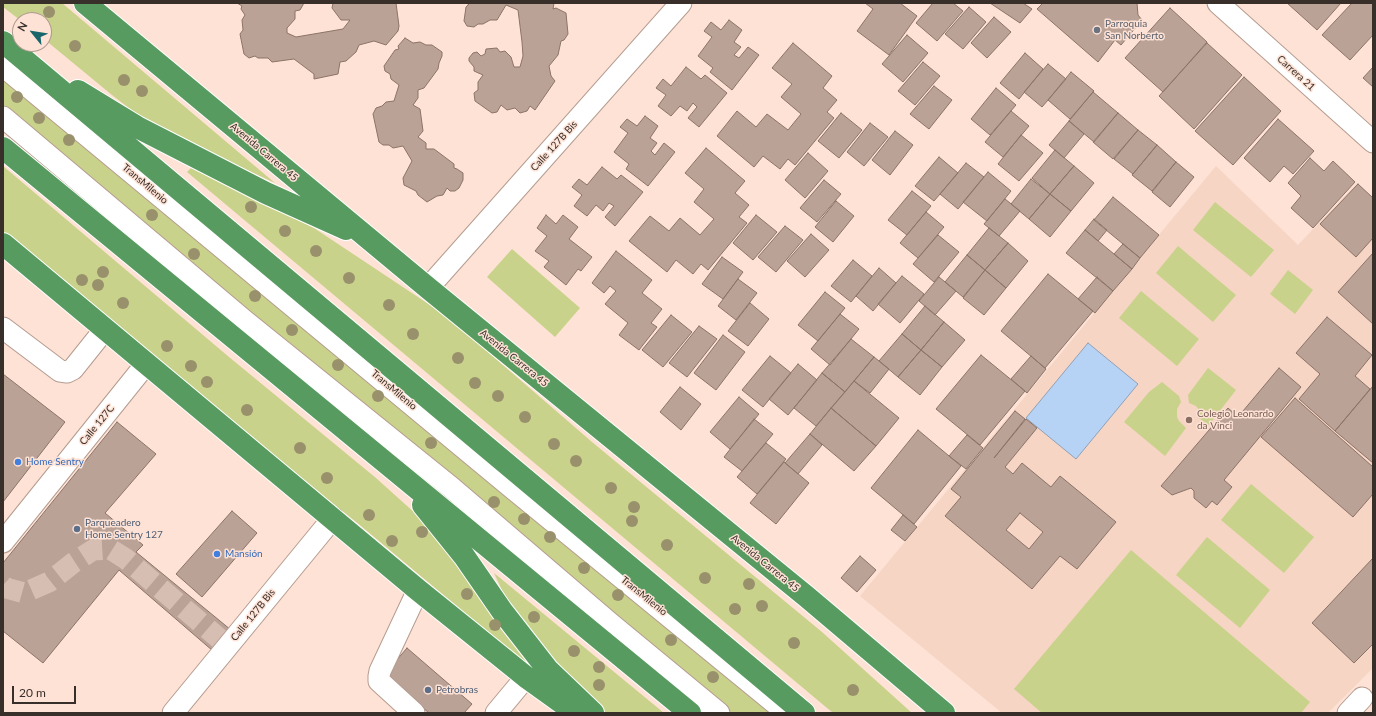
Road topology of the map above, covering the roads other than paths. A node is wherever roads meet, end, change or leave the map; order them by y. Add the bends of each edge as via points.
1 (85, 3) edge
2 (680, 3) edge
3 (1218, 3) edge
4 (8, 54) edge
5 (3, 117) edge
6 (1373, 142) edge
7 (3, 148) edge
8 (371, 240) junction
9 (3, 244) edge
10 (428, 288) junction
11 (3, 328) edge
12 (105, 329) junction
13 (146, 364) junction
14 (393, 469) junction
15 (333, 518) junction
16 (3, 542) edge
17 (418, 590) junction
18 (526, 677) junction
19 (173, 713) edge
20 (414, 713) edge
21 (496, 713) edge
22 (576, 713) edge
23 (593, 713) edge
24 (690, 713) edge
25 (719, 713) edge
26 (787, 713) edge
27 (804, 713) edge
28 (944, 713) edge

1 - 8 highway, Avenida Carrera 45
2 - 10 street, Calle 127B Bis
3 - 6 street, Carrera 21
4 - 8 highway via 137,126 266,193
4 - 26 street, TransMilenio via 512,488
4 - 27 highway
5 - 25 street via 245,322 452,488
7 - 14 highway
8 - 10 highway, Avenida Carrera 45
9 - 12 highway
10 - 28 highway, Avenida Carrera 45 via 807,597
11 - 12 street via 60,371 67,372 73,369
12 - 13 highway
13 - 15 highway
13 - 16 street, Calle 127C
14 - 23 highway via 464,556 502,611 548,670
14 - 24 highway
15 - 17 highway
15 - 19 street, Calle 127B Bis via 225,643
17 - 18 highway
17 - 20 street via 379,676 379,680
18 - 21 street
18 - 22 highway

